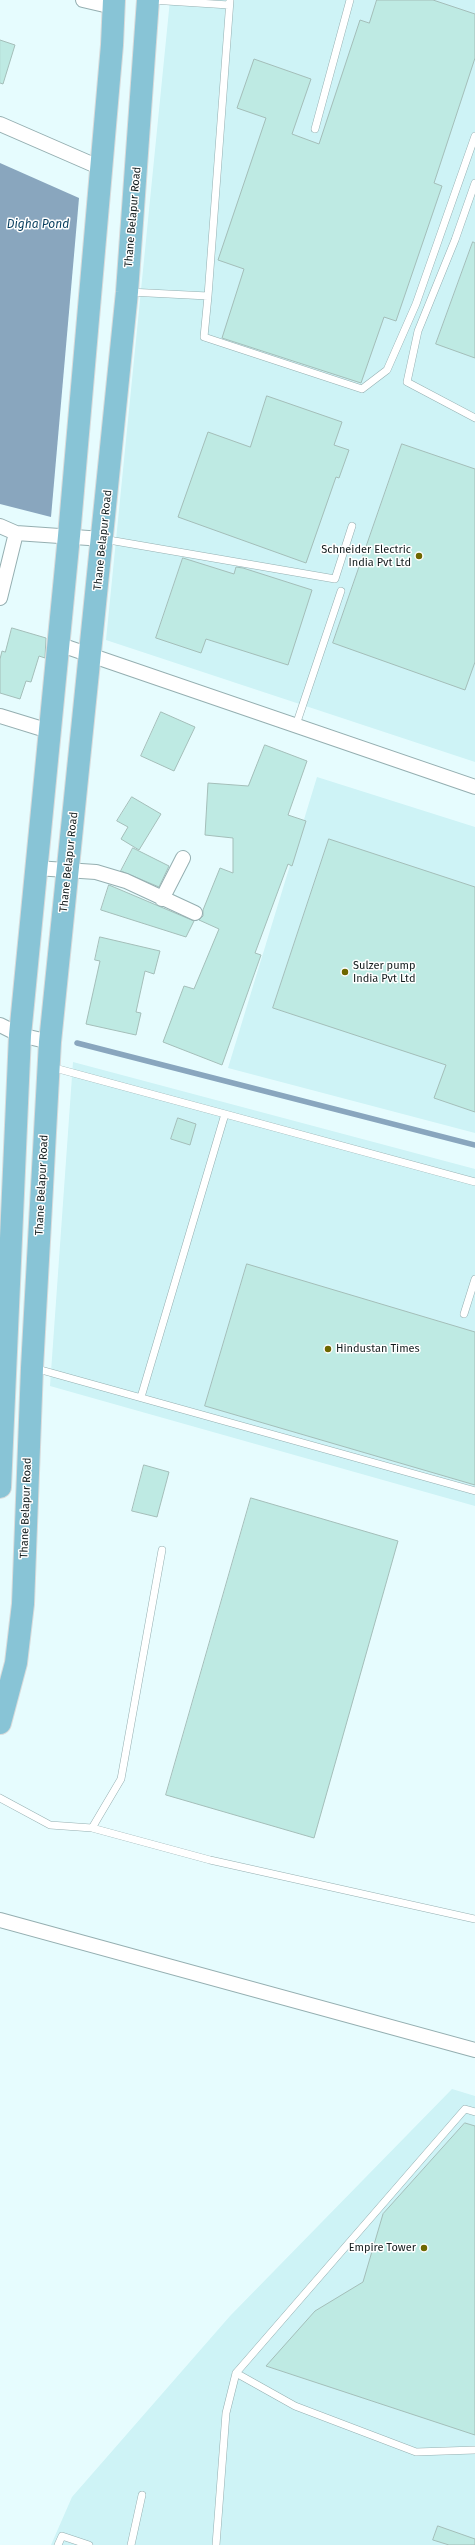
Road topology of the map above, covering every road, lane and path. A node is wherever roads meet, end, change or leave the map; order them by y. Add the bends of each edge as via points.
1 (83, 0) edge
2 (148, 0) edge
3 (350, 0) edge
4 (113, 3) edge
5 (229, 3) edge
6 (0, 124) edge
7 (314, 129) dead end
8 (475, 136) edge
9 (102, 168) junction
10 (475, 183) edge
11 (127, 292) junction
12 (208, 296) junction
13 (475, 418) edge
14 (0, 526) edge
15 (352, 526) dead end
16 (16, 533) junction
17 (69, 536) junction
18 (103, 539) junction
19 (341, 591) dead end
20 (0, 598) edge
21 (58, 644) junction
22 (90, 655) junction
23 (0, 716) edge
24 (296, 725) junction
25 (49, 732) junction
26 (475, 787) edge
27 (184, 858) dead end
28 (36, 868) junction
29 (68, 870) junction
30 (162, 899) junction
31 (194, 913) dead end
32 (0, 1025) edge
33 (20, 1035) junction
34 (50, 1042) junction
35 (49, 1067) junction
36 (225, 1114) junction
37 (475, 1182) edge
38 (6, 1197) edge
39 (475, 1279) edge
40 (464, 1314) dead end
41 (2, 1360) edge
42 (32, 1368) junction
43 (141, 1397) junction
44 (0, 1488) edge
45 (475, 1491) edge
46 (162, 1550) dead end
47 (0, 1723) edge
48 (0, 1798) edge
49 (92, 1828) junction
50 (475, 1919) edge
51 (0, 1920) edge
52 (475, 2050) edge
53 (475, 2112) edge
54 (236, 2373) junction
55 (475, 2450) edge
56 (142, 2495) dead end
57 (58, 2545) edge
58 (89, 2545) edge
59 (131, 2545) edge
60 (216, 2545) edge

1 - 4 street
2 - 5 lane
2 - 11 main road, Thane Belapur Road
3 - 7 lane
4 - 9 main road
5 - 12 lane
6 - 9 street
8 - 12 lane via 416,304 387,370 362,390 204,336
9 - 17 main road
10 - 13 lane via 418,331 407,382
11 - 12 lane
11 - 18 main road, Thane Belapur Road
14 - 16 street
15 - 18 lane via 335,579
16 - 17 street
16 - 20 street
17 - 18 street
17 - 21 main road
18 - 22 main road, Thane Belapur Road
19 - 24 lane
21 - 22 street
21 - 25 main road
22 - 24 street
22 - 29 main road, Thane Belapur Road
23 - 25 street
24 - 26 street
25 - 28 main road
27 - 30 street
28 - 29 street
28 - 33 main road
29 - 30 street via 96,872
29 - 34 main road, Thane Belapur Road
30 - 31 street
32 - 33 street
33 - 34 street
33 - 38 main road
34 - 35 main road, Thane Belapur Road
35 - 36 lane
35 - 42 main road, Thane Belapur Road
36 - 37 lane
36 - 43 lane
38 - 41 main road
39 - 40 lane
41 - 42 street
41 - 44 main road
42 - 43 lane
42 - 47 main road, Thane Belapur Road via 23,1604 16,1663
43 - 45 lane
46 - 49 lane via 121,1779
48 - 49 lane via 50,1825
49 - 50 lane via 210,1860
51 - 52 street
53 - 54 lane via 465,2109
54 - 55 lane via 294,2406 416,2452
54 - 60 lane via 226,2413
56 - 59 lane
57 - 58 lane via 62,2536

